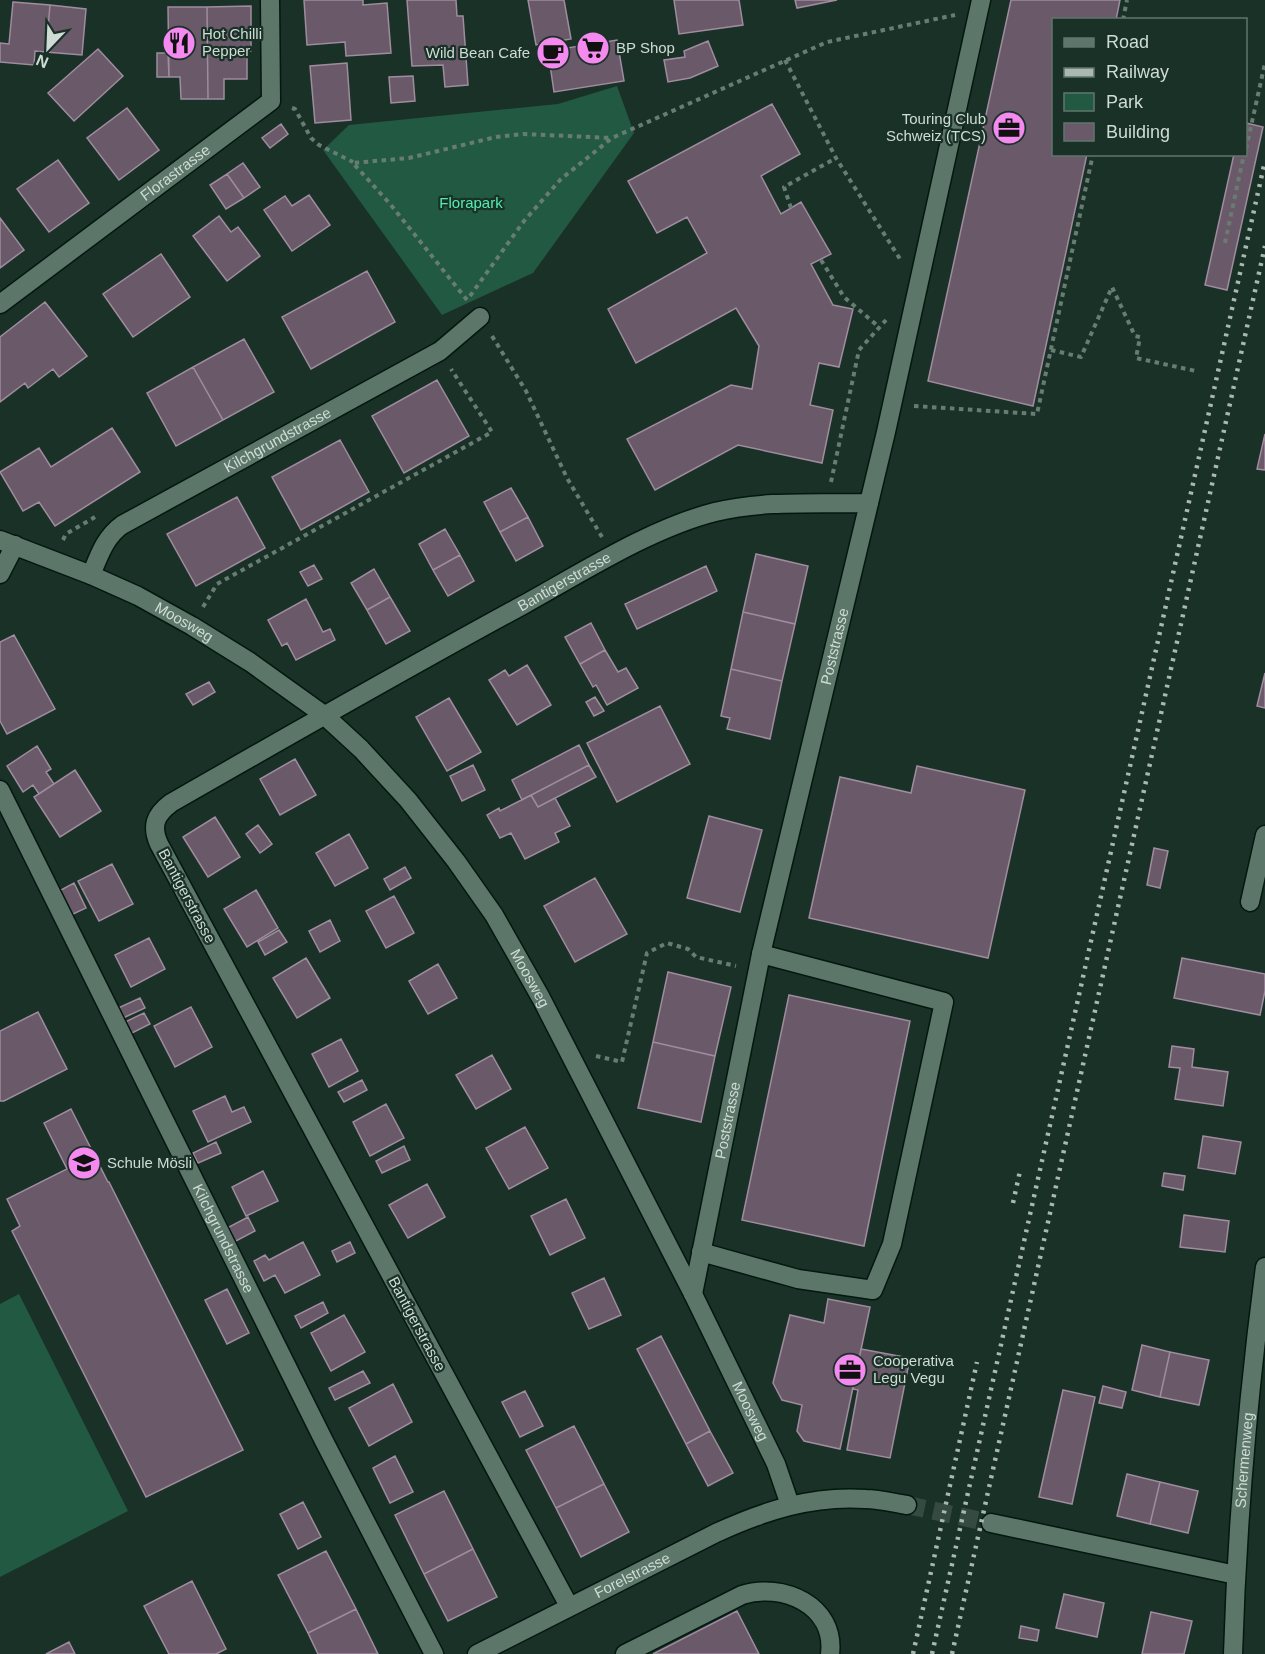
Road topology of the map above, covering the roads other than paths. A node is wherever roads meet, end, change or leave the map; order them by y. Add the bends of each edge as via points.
1 (270, 0) edge
2 (980, 5) edge
3 (0, 304) edge
4 (480, 317) road end
5 (869, 503) junction
6 (8, 543) edge
7 (0, 574) edge
8 (91, 575) junction
9 (324, 715) junction
10 (0, 790) edge
11 (1265, 835) edge
12 (1250, 903) dead end
13 (759, 962) junction
14 (701, 1252) junction
15 (1265, 1267) edge
16 (693, 1294) junction
17 (1257, 1402) edge
18 (789, 1505) junction
19 (907, 1505) tunnel mouth
20 (991, 1523) tunnel mouth
21 (1236, 1575) junction
22 (569, 1606) junction
23 (434, 1654) edge
24 (477, 1654) edge
25 (625, 1654) edge
26 (830, 1654) edge
27 (1233, 1654) edge

1 - 3 street, Florastrasse via 271,101
2 - 5 street, Poststrasse
4 - 8 street, Kilchgrundstrasse via 440,351 122,525 106,541
5 - 9 street, Bantigerstrasse via 775,505 716,512 680,523
5 - 13 street, Poststrasse
6 - 7 street
6 - 8 street, Moosweg
8 - 9 street, Moosweg via 192,626
9 - 16 street, Moosweg via 408,800 494,915 569,1051
9 - 22 street, Bantigerstrasse via 171,803 158,816 156,836
10 - 23 street, Kilchgrundstrasse
11 - 12 street
13 - 14 street, Poststrasse
13 - 14 street via 944,1002 892,1244 873,1290 798,1279
14 - 16 street, Poststrasse
15 - 17 street, Schermenweg
16 - 18 street, Moosweg via 776,1464
17 - 21 street, Schermenweg
18 - 19 street via 867,1498
18 - 22 street, Forelstrasse via 716,1533
20 - 21 street
21 - 27 street, Schermenweg
22 - 24 street, Forelstrasse
25 - 26 street via 755,1591 782,1592 809,1605 827,1629

